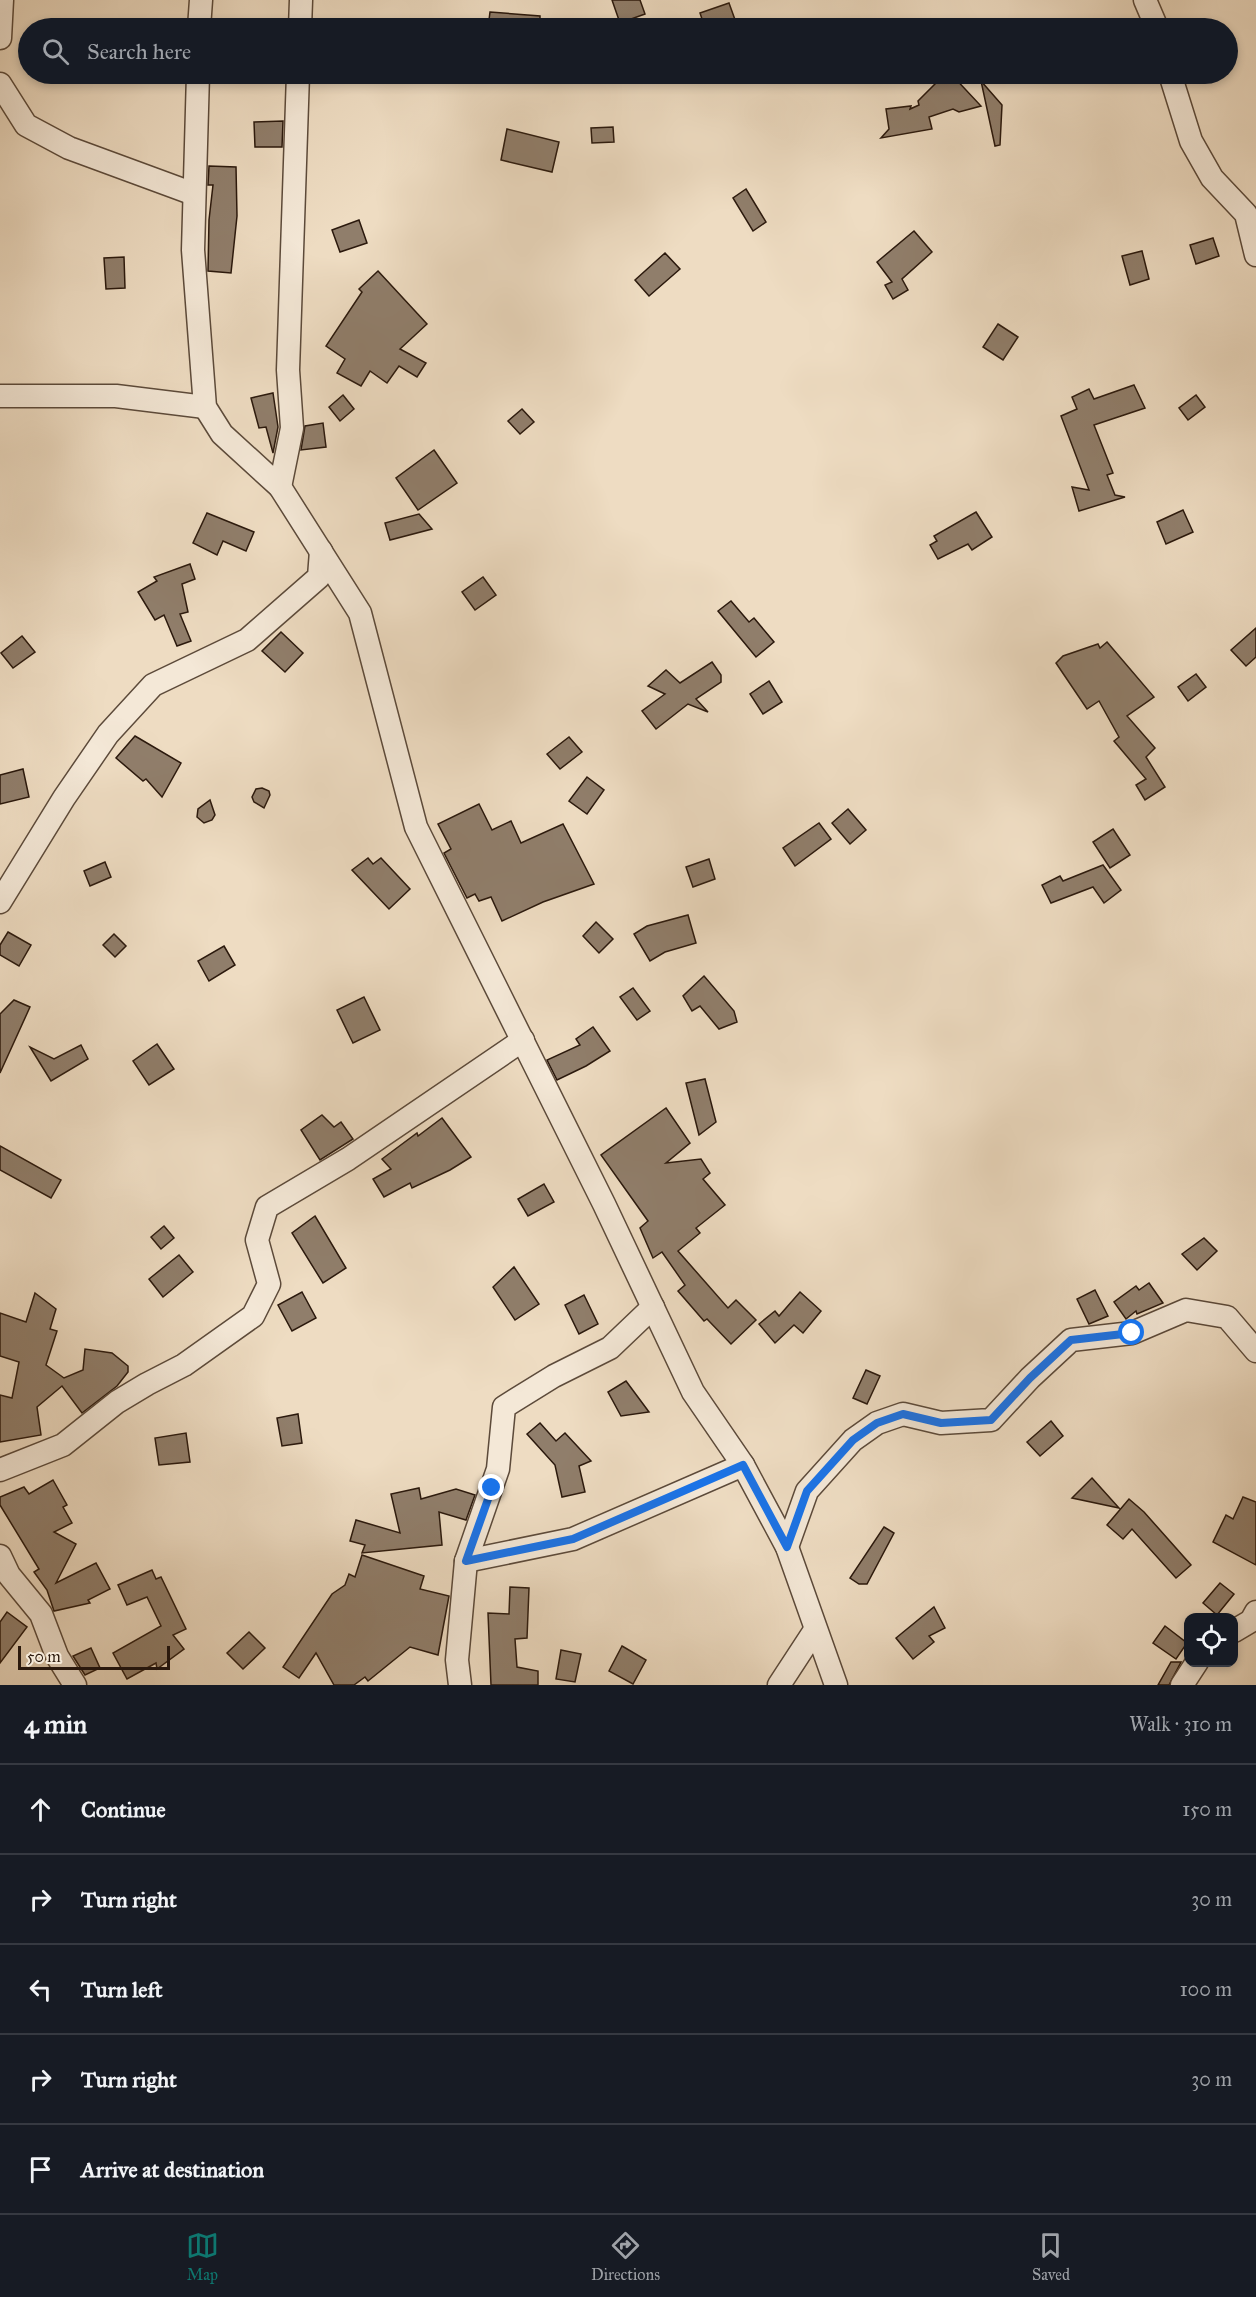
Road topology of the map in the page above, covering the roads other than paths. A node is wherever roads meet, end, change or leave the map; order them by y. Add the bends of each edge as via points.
1 (2, 0) edge
2 (201, 0) edge
3 (301, 0) edge
4 (1145, 0) edge
5 (200, 18) edge
6 (300, 18) edge
7 (1153, 18) edge
8 (0, 38) edge
9 (0, 84) edge
10 (198, 84) edge
11 (298, 84) edge
12 (1173, 84) edge
13 (194, 194) junction
14 (1256, 255) edge
15 (0, 396) edge
16 (205, 407) junction
17 (280, 487) junction
18 (321, 551) junction
19 (0, 902) edge
20 (523, 1040) junction
21 (653, 1307) junction
22 (1256, 1352) edge
23 (743, 1465) junction
24 (0, 1470) edge
25 (787, 1547) junction
26 (0, 1556) edge
27 (466, 1561) junction
28 (1256, 1612) edge
29 (1238, 1628) edge
30 (814, 1630) junction
31 (1194, 1667) edge
32 (75, 1685) edge
33 (460, 1685) edge
34 (779, 1685) edge
35 (836, 1685) edge
36 (1182, 1685) edge

1 - 8 street
2 - 5 street
3 - 6 street
4 - 7 street
9 - 13 street via 26,124 69,148
10 - 13 street
11 - 17 street via 288,370 292,428
12 - 14 street via 1191,141 1212,178 1246,214
13 - 16 street via 192,250
15 - 16 street via 116,396
16 - 17 street via 222,434
17 - 18 street
18 - 19 street via 319,578 287,607 247,640 153,685 108,734
18 - 20 street via 360,613 416,827
20 - 21 street
20 - 24 street via 348,1159 267,1207 257,1240 269,1284 253,1316 184,1365 117,1402 63,1445
21 - 23 street via 693,1392
21 - 27 street via 610,1348 504,1407 498,1469
22 - 25 street via 1227,1317 1186,1310 1132,1333 1071,1340 991,1420 941,1423 903,1414 877,1423 853,1440 807,1491
23 - 25 street
23 - 27 street via 573,1539
25 - 30 street
26 - 32 street via 9,1575 41,1614 57,1656
27 - 33 street via 457,1660
28 - 29 street via 1251,1621
30 - 34 street
30 - 35 street
31 - 36 street

